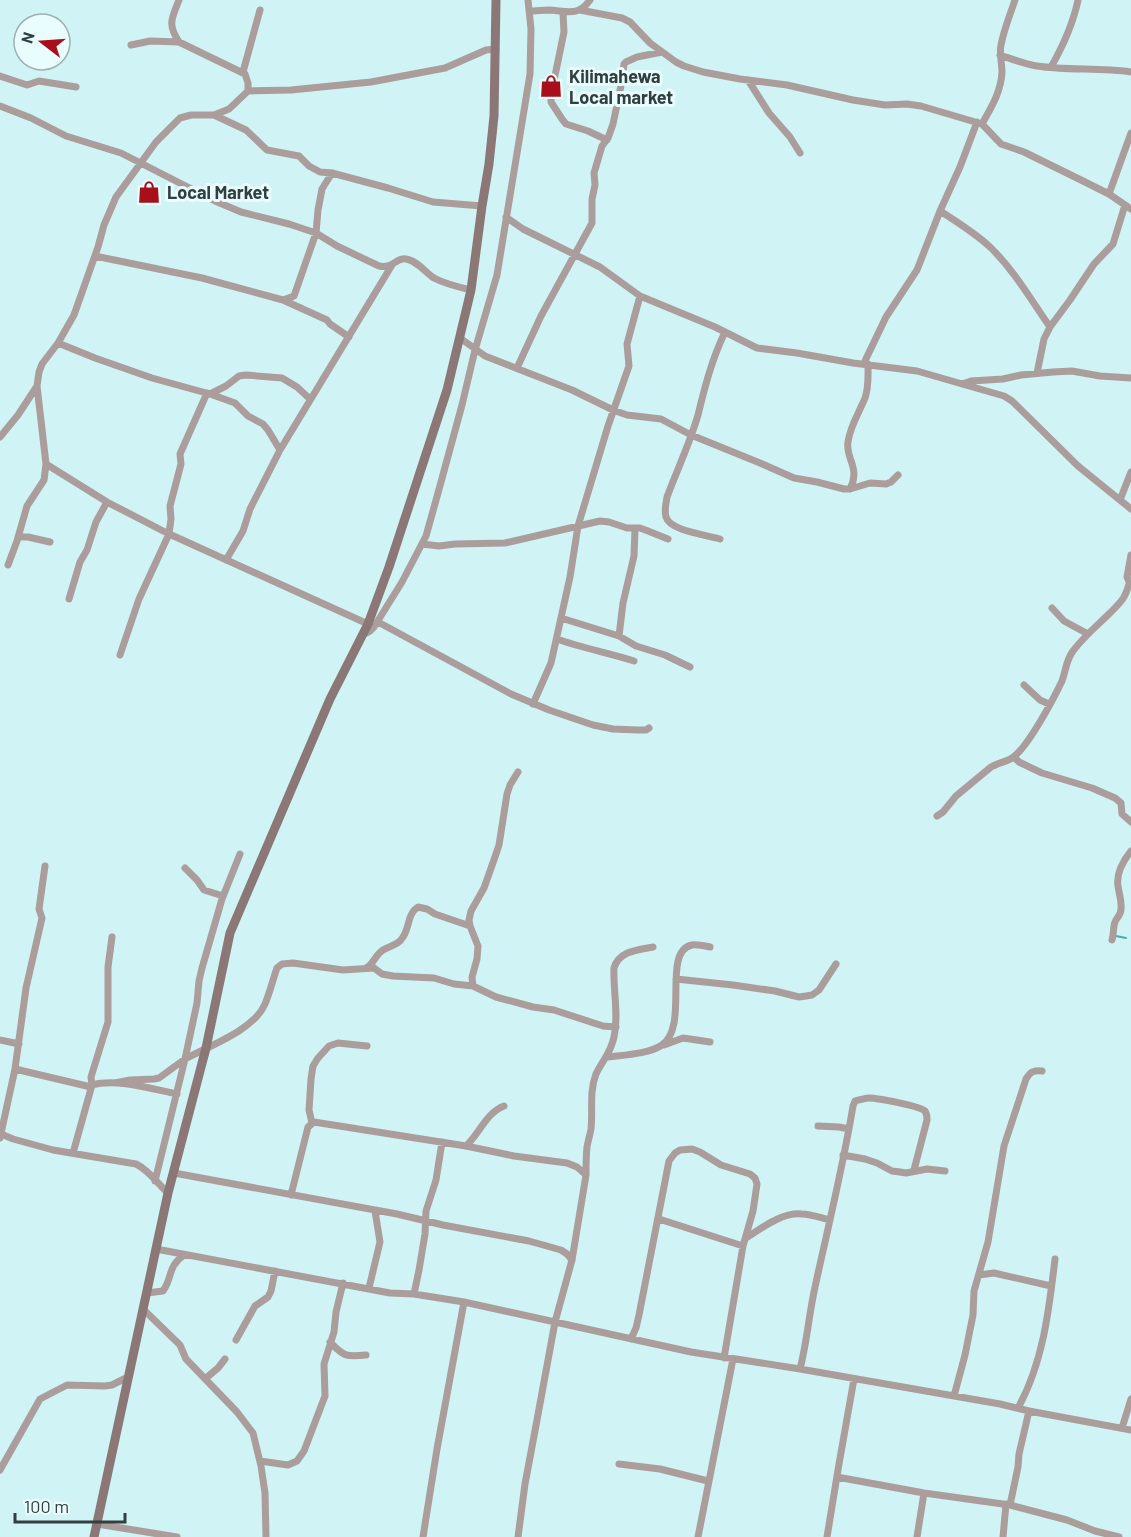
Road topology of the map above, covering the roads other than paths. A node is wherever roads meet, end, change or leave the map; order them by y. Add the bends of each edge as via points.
1 (179, 0) edge
2 (496, 0) edge
3 (528, 0) edge
4 (590, 0) edge
5 (1015, 0) edge
6 (1078, 0) edge
7 (260, 10) dead end
8 (580, 10) junction
9 (529, 11) junction
10 (562, 13) junction
11 (179, 42) junction
12 (131, 45) dead end
13 (496, 49) junction
14 (662, 52) junction
15 (1000, 56) junction
16 (1051, 68) junction
17 (243, 72) junction
18 (1131, 72) edge
19 (0, 76) edge
20 (748, 80) junction
21 (76, 87) dead end
22 (248, 92) junction
23 (0, 106) edge
24 (214, 115) junction
25 (979, 123) junction
26 (1131, 133) edge
27 (607, 140) junction
28 (800, 153) dead end
29 (142, 163) junction
30 (332, 173) junction
31 (1109, 194) junction
32 (482, 206) junction
33 (1128, 207) edge
34 (940, 211) junction
35 (506, 217) junction
36 (316, 233) junction
37 (574, 255) junction
38 (95, 256) junction
39 (392, 265) junction
40 (471, 290) junction
41 (640, 296) junction
42 (284, 300) junction
43 (1050, 327) junction
44 (725, 332) junction
45 (349, 337) junction
46 (460, 338) junction
47 (58, 343) junction
48 (475, 350) junction
49 (866, 364) junction
50 (517, 368) junction
51 (1038, 373) junction
52 (1131, 378) edge
53 (962, 384) junction
54 (37, 386) junction
55 (208, 394) junction
56 (310, 399) junction
57 (613, 410) junction
58 (691, 435) junction
59 (0, 438) edge
60 (280, 450) junction
61 (46, 464) junction
62 (1131, 472) edge
63 (898, 474) dead end
64 (850, 489) junction
65 (1120, 500) junction
66 (107, 502) junction
67 (1131, 508) edge
68 (578, 526) junction
69 (635, 529) junction
70 (169, 534) junction
71 (18, 537) junction
72 (668, 539) dead end
73 (720, 539) dead end
74 (51, 542) dead end
75 (422, 544) junction
76 (1131, 555) edge
77 (226, 560) junction
78 (8, 566) dead end
79 (1130, 585) edge
80 (69, 599) dead end
81 (1052, 608) dead end
82 (561, 618) junction
83 (378, 622) junction
84 (368, 624) junction
85 (1088, 634) junction
86 (362, 635) junction
87 (619, 636) junction
88 (557, 639) junction
89 (120, 655) dead end
90 (634, 662) dead end
91 (690, 667) dead end
92 (1023, 685) dead end
93 (533, 704) junction
94 (1049, 704) junction
95 (649, 728) dead end
96 (1014, 757) junction
97 (518, 772) dead end
98 (937, 816) dead end
99 (1131, 822) edge
100 (1131, 851) edge
101 (240, 854) dead end
102 (45, 866) dead end
103 (185, 868) dead end
104 (223, 896) junction
105 (470, 926) junction
106 (112, 937) dead end
107 (1112, 940) dead end
108 (710, 946) dead end
109 (653, 947) dead end
110 (836, 964) dead end
111 (366, 968) junction
112 (676, 979) junction
113 (473, 986) junction
114 (616, 1027) junction
115 (0, 1040) edge
116 (710, 1042) dead end
117 (19, 1044) junction
118 (664, 1044) junction
119 (367, 1046) dead end
120 (206, 1048) junction
121 (608, 1057) junction
122 (185, 1059) junction
123 (15, 1068) junction
124 (1042, 1071) dead end
125 (115, 1083) junction
126 (92, 1086) junction
127 (177, 1094) junction
128 (504, 1106) dead end
129 (312, 1123) junction
130 (818, 1126) dead end
131 (849, 1129) junction
132 (0, 1136) edge
133 (442, 1142) junction
134 (466, 1146) junction
135 (74, 1152) junction
136 (843, 1155) junction
137 (914, 1170) junction
138 (945, 1171) dead end
139 (174, 1173) junction
140 (586, 1175) junction
141 (154, 1181) junction
142 (168, 1193) junction
143 (291, 1195) junction
144 (375, 1211) junction
145 (659, 1219) junction
146 (830, 1220) junction
147 (426, 1221) junction
148 (744, 1242) junction
149 (156, 1250) junction
150 (184, 1255) junction
151 (1055, 1259) dead end
152 (572, 1260) junction
153 (275, 1271) junction
154 (979, 1275) junction
155 (344, 1284) junction
156 (1051, 1286) junction
157 (369, 1288) junction
158 (147, 1293) junction
159 (414, 1294) junction
160 (464, 1302) junction
161 (143, 1310) junction
162 (555, 1322) junction
163 (631, 1339) junction
164 (236, 1340) dead end
165 (330, 1342) junction
166 (366, 1355) dead end
167 (724, 1358) junction
168 (225, 1359) dead end
169 (733, 1359) junction
170 (800, 1369) junction
171 (128, 1377) junction
172 (206, 1378) junction
173 (854, 1379) junction
174 (954, 1396) junction
175 (1131, 1399) edge
176 (1018, 1408) junction
177 (1029, 1411) junction
178 (1122, 1428) junction
179 (1131, 1430) edge
180 (260, 1461) junction
181 (619, 1464) dead end
182 (0, 1470) edge
183 (837, 1477) junction
184 (708, 1481) junction
185 (924, 1493) junction
186 (1008, 1505) junction
187 (97, 1524) junction
188 (155, 1536) edge
189 (94, 1537) edge
190 (177, 1537) edge
191 (266, 1537) edge
192 (423, 1537) edge
193 (518, 1537) edge
194 (698, 1537) edge
195 (827, 1537) edge
196 (917, 1537) edge
197 (1003, 1537) edge
198 (1119, 1537) edge

1 - 11 street via 171,28
2 - 13 main road
3 - 9 street
4 - 8 street
5 - 15 street
6 - 16 street
7 - 17 street
8 - 10 street
8 - 14 street via 630,22
9 - 10 street
9 - 35 street via 530,74
10 - 27 street via 564,32 551,102 566,123
11 - 12 street
11 - 17 street
13 - 22 street via 445,68 371,82
13 - 32 main road via 494,116
14 - 20 street via 684,66
14 - 27 street via 624,64
15 - 16 street
15 - 25 street via 999,88
16 - 18 street
17 - 22 street via 249,83
19 - 21 street via 27,85 39,81
20 - 25 street via 885,105 921,106
20 - 28 street
22 - 24 street via 229,109
23 - 29 street via 66,136
24 - 29 street via 180,118
24 - 30 street via 246,130 267,150 295,154 320,172
25 - 31 street via 1001,144
25 - 34 street
26 - 31 street
27 - 37 street via 594,173 592,223
29 - 36 street via 241,212
29 - 38 street via 116,197
30 - 32 street via 434,202
30 - 36 street via 322,189
31 - 33 street
32 - 40 main road
33 - 43 street via 1113,244 1094,264
34 - 43 street via 991,248
34 - 49 street via 917,270 886,317
35 - 37 street
35 - 48 street via 497,275
36 - 39 street via 379,266
36 - 42 street via 294,296
37 - 41 street via 600,267
37 - 50 street
38 - 42 street
38 - 47 street via 74,315
39 - 40 street via 405,258 433,277
39 - 45 street
40 - 46 main road
41 - 44 street
41 - 57 street via 627,344 629,366
42 - 45 street via 327,320
43 - 51 street via 1042,345
44 - 49 street via 757,348
44 - 58 street
45 - 56 street
46 - 48 street
46 - 84 main road via 447,390
47 - 54 street via 42,364
47 - 55 street
48 - 50 street
48 - 75 street
49 - 53 street via 916,371
49 - 64 street via 867,391 847,448 854,473
50 - 57 street
51 - 52 street via 1072,371
51 - 53 street
53 - 65 street via 1012,401 1078,466
54 - 59 street
54 - 61 street
55 - 56 street via 246,375 282,378
55 - 60 street via 235,403 263,424
55 - 70 street via 180,454
56 - 60 street
57 - 58 street via 661,419
57 - 68 street
58 - 64 street via 794,478
58 - 73 street via 667,497 666,516 680,529
60 - 77 street
61 - 66 street
61 - 71 street via 44,480 27,506
62 - 65 street
63 - 64 street via 886,484 870,483
65 - 67 street
66 - 70 street
66 - 80 street via 80,562
68 - 69 street via 600,521
68 - 75 street via 505,543
68 - 82 street
69 - 72 street
69 - 87 street via 634,556
70 - 77 street
70 - 89 street via 139,599
71 - 74 street
71 - 78 street
75 - 83 street
76 - 79 street via 1126,577
77 - 84 street
79 - 85 street via 1119,604
81 - 85 street via 1064,621
82 - 87 street
82 - 88 street
83 - 86 street
83 - 93 street
84 - 86 main road
85 - 94 street via 1067,661 1062,681
86 - 120 main road via 330,699 230,933
87 - 91 street
88 - 90 street
88 - 93 street
92 - 94 street
93 - 95 street via 593,725
94 - 96 street
96 - 98 street via 991,767
96 - 99 street via 1042,773 1115,798 1121,803 1122,814
97 - 105 street via 510,784 497,851 471,911
100 - 107 street via 1118,877 1121,909
101 - 104 street
102 - 117 street via 39,909 42,918 26,988
103 - 104 street via 204,890
104 - 122 street via 199,981
105 - 111 street via 418,907 411,913 403,938 380,952
105 - 113 street via 478,946
106 - 126 street via 108,1022 91,1077
108 - 112 street via 692,945 683,950
109 - 114 street via 621,956 615,963
110 - 112 street via 819,990 799,997
111 - 113 street via 393,976 434,978
111 - 120 street via 343,970 282,964 261,1010 236,1034
112 - 118 street via 674,1027
113 - 114 street via 496,997
114 - 121 street
115 - 117 street
116 - 118 street via 683,1038
117 - 123 street
118 - 121 street
119 - 129 street via 338,1043 318,1058 311,1079
120 - 122 street
120 - 139 main road
121 - 140 street via 597,1073 592,1094
122 - 125 street via 159,1078
122 - 127 street
123 - 126 street
123 - 132 street
124 - 154 street via 1036,1070 1026,1079 1008,1131
125 - 126 street
125 - 127 street
126 - 135 street
127 - 141 street
128 - 134 street via 484,1122
129 - 133 street
129 - 143 street
130 - 131 street
131 - 136 street
131 - 137 street via 855,1101 862,1099 924,1110 927,1120
132 - 135 street
133 - 134 street
133 - 147 street
134 - 140 street via 567,1163
135 - 141 street via 136,1164 148,1171
136 - 137 street via 906,1173
136 - 146 street
137 - 138 street
139 - 142 main road
139 - 143 street
140 - 152 street
141 - 142 street
142 - 149 main road
143 - 144 street
144 - 147 street
144 - 157 street via 380,1242
145 - 148 street
145 - 148 street via 669,1161 680,1150 692,1149 755,1178 757,1194
145 - 163 street
146 - 148 street via 795,1214 775,1221
146 - 170 street
147 - 152 street via 529,1241 561,1250
147 - 159 street
148 - 167 street
149 - 150 street
149 - 158 main road
150 - 153 street
150 - 158 street via 174,1263 163,1291
151 - 156 street
152 - 162 street
153 - 155 street
153 - 164 street via 272,1291 255,1306
154 - 156 street via 994,1274
154 - 174 street
155 - 157 street
155 - 165 street
156 - 176 street via 1043,1337 1029,1386
157 - 159 street
158 - 161 main road
159 - 160 street
160 - 162 street
160 - 192 street
161 - 171 main road
161 - 172 street via 180,1345 186,1359
162 - 163 street
162 - 193 street
163 - 167 street
165 - 166 street via 346,1356
165 - 180 street via 324,1364 326,1396 304,1451 288,1465
167 - 169 street
168 - 172 street
169 - 170 street
169 - 184 street
170 - 173 street
171 - 182 street via 105,1386 67,1385 40,1399
171 - 187 main road
172 - 180 street via 253,1433
173 - 174 street
173 - 183 street
174 - 176 street
175 - 178 street
176 - 177 street
177 - 178 street
177 - 186 street
178 - 179 street
180 - 191 street
181 - 184 street
183 - 185 street
183 - 195 street
184 - 194 street
185 - 186 street
185 - 196 street
186 - 197 street
186 - 198 street
187 - 188 street
187 - 189 main road
188 - 190 street

